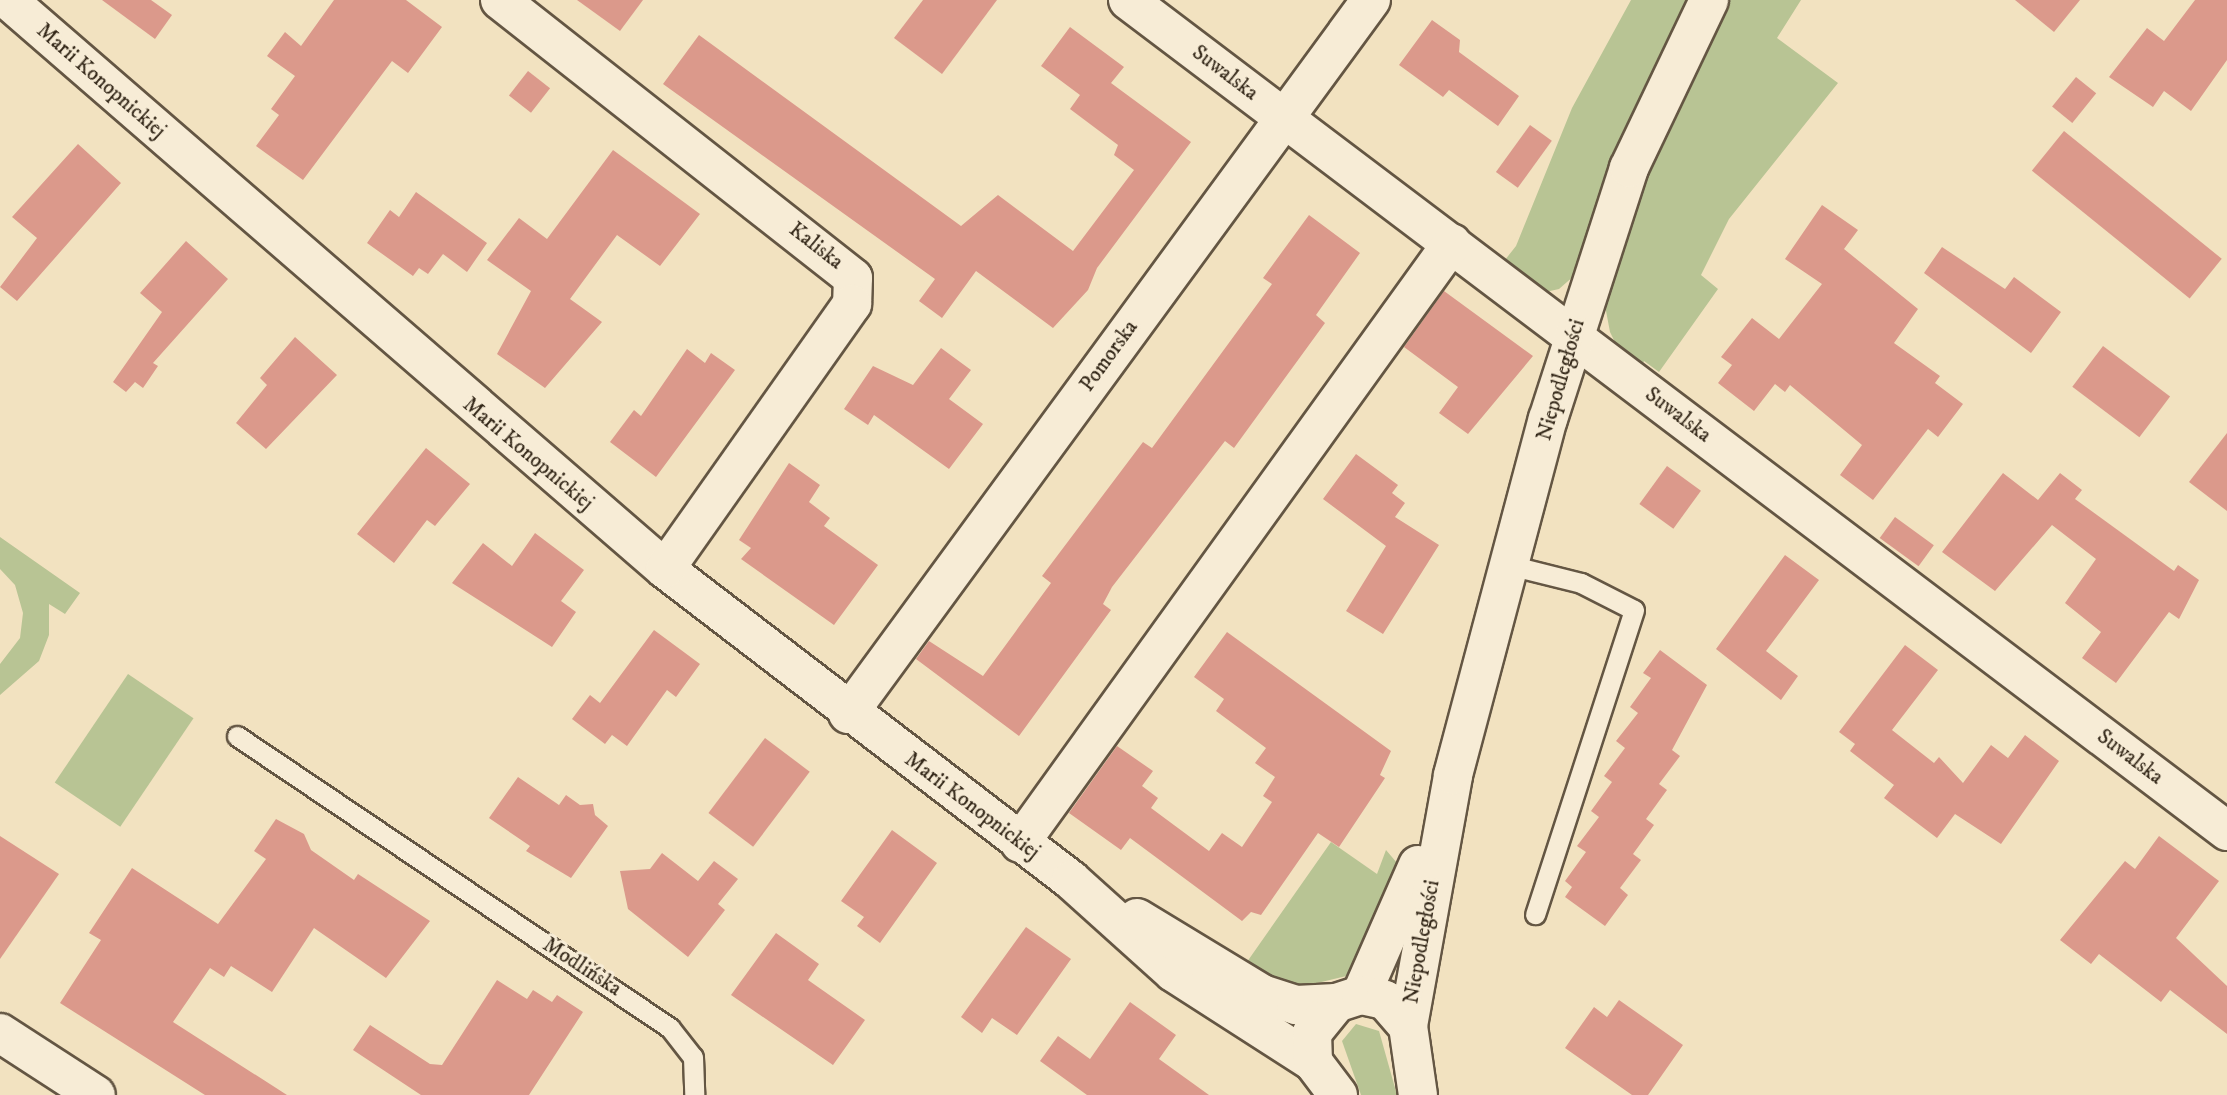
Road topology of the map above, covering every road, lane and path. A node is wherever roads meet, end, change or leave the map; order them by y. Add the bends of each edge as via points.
1 (8, 0) edge
2 (500, 0) edge
3 (1128, 0) edge
4 (1371, 0) edge
5 (1709, 0) edge
6 (1284, 118) junction
7 (1452, 243) junction
8 (1574, 335) junction
9 (1509, 565) junction
10 (665, 569) junction
11 (848, 714) junction
12 (237, 736) dead end
13 (1453, 775) junction
14 (2227, 831) edge
15 (1020, 843) junction
16 (1071, 880) junction
17 (1535, 914) dead end
18 (1349, 999) junction
19 (1408, 1026) junction
20 (0, 1033) edge
21 (1313, 1062) junction
22 (96, 1095) edge
23 (694, 1095) edge
24 (1338, 1095) edge
25 (1418, 1095) edge

1 - 10 street, Marii Konopnickiej
2 - 10 street, Kaliska via 853,278 852,304
3 - 6 street, Suwalska
4 - 6 street, Pomorska
5 - 8 street, Niepodległości via 1644,130
6 - 7 street, Suwalska
6 - 11 street, Pomorska
7 - 8 street, Suwalska
7 - 15 street
8 - 9 street, Niepodległości
8 - 14 street, Suwalska
9 - 13 street, Niepodległości
9 - 17 lane via 1581,583 1634,610
10 - 11 street, Marii Konopnickiej
11 - 15 street, Marii Konopnickiej
12 - 23 lane, Modlińska via 670,1028 694,1057
13 - 18 street, Niepodległości via 1385,953
13 - 19 street, Niepodległości
15 - 16 street, Marii Konopnickiej
16 - 18 street, Marii Konopnickiej via 1262,994 1296,1005
16 - 21 street, Marii Konopnickiej via 1173,972
18 - 19 street via 1385,1000
18 - 21 street, Niepodległości via 1315,1025
19 - 25 street, Niepodległości
20 - 22 street
21 - 24 street

